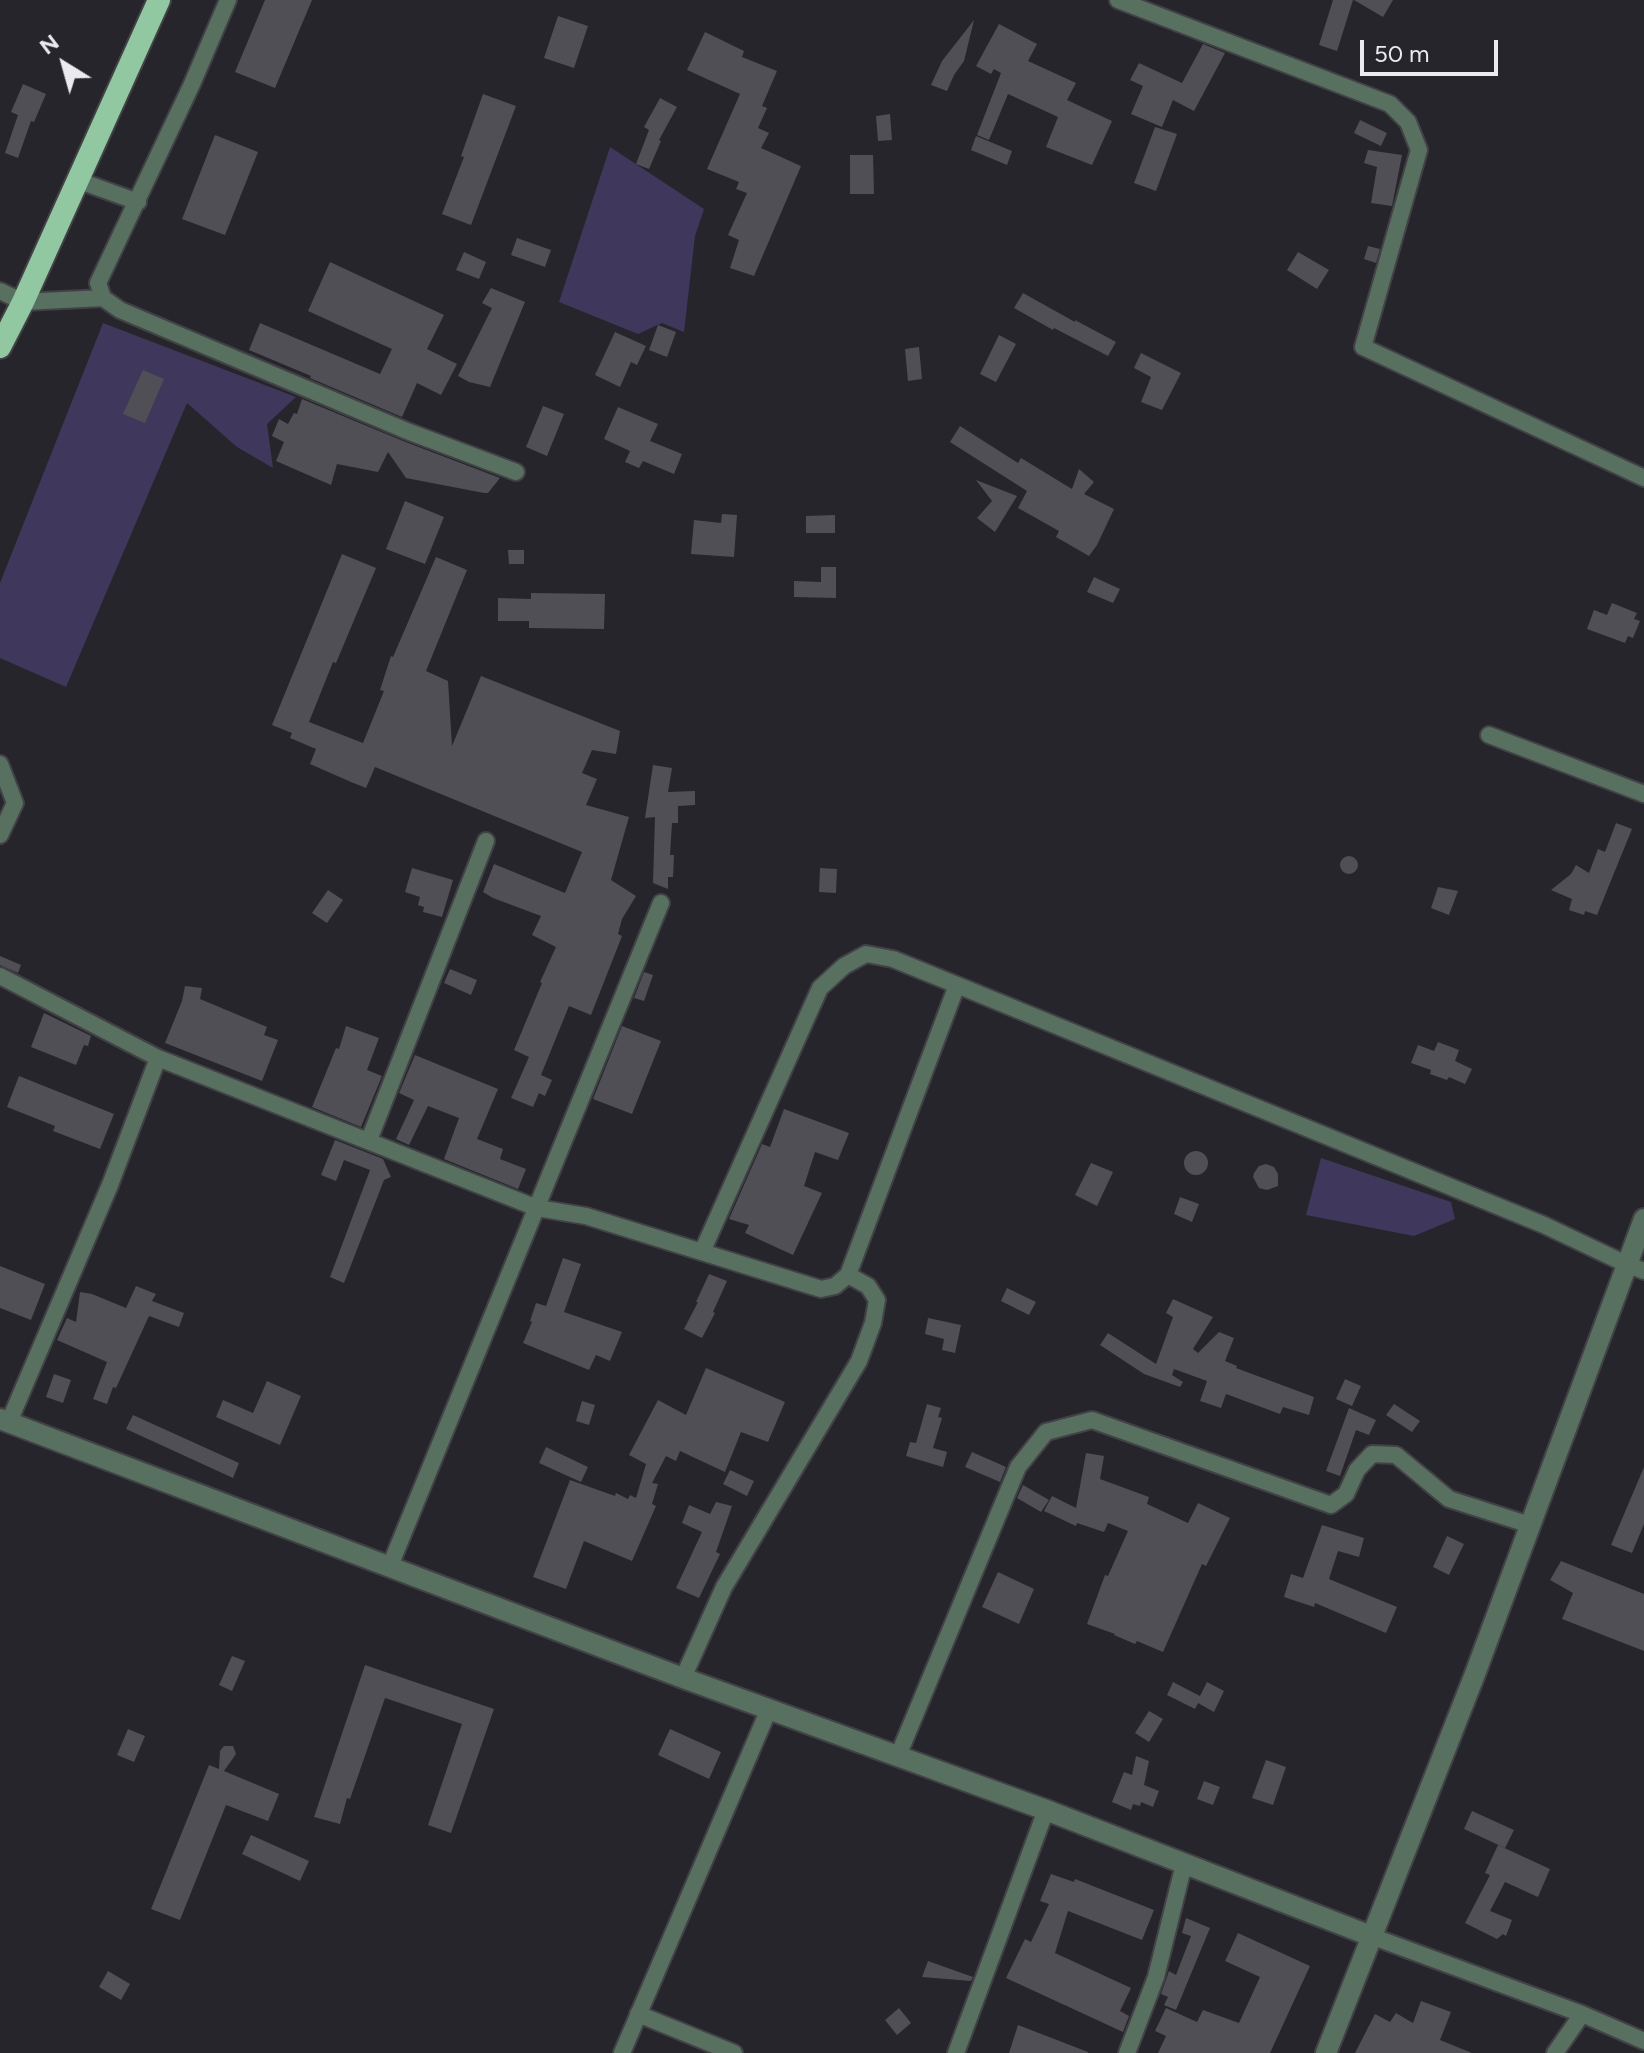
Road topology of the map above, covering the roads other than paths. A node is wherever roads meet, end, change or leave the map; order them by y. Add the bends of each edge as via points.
1 (159, 0) edge
2 (228, 0) edge
3 (1118, 0) edge
4 (77, 180) junction
5 (138, 202) junction
6 (0, 291) edge
7 (103, 298) junction
8 (23, 302) junction
9 (0, 347) edge
10 (516, 472) dead end
11 (1644, 478) edge
12 (1489, 735) dead end
13 (0, 764) edge
14 (1644, 794) edge
15 (0, 835) edge
16 (486, 841) dead end
17 (661, 903) dead end
18 (0, 976) edge
19 (957, 985) junction
20 (158, 1058) junction
21 (369, 1140) junction
22 (537, 1208) junction
23 (1644, 1219) edge
24 (702, 1252) junction
25 (1635, 1268) edge
26 (848, 1275) junction
27 (5, 1420) edge
28 (1530, 1525) junction
29 (390, 1566) junction
30 (683, 1678) junction
31 (769, 1709) junction
32 (898, 1756) junction
33 (1046, 1810) junction
34 (1184, 1864) junction
35 (1371, 1936) junction
36 (638, 2014) junction
37 (1582, 2014) junction
38 (1644, 2041) edge
39 (622, 2053) edge
40 (734, 2053) edge
41 (956, 2053) edge
42 (1127, 2053) edge
43 (1326, 2053) edge
44 (1555, 2053) edge

1 - 4 highway
2 - 5 street
3 - 11 street via 1390,104 1408,122 1419,150 1363,347
4 - 5 street
4 - 8 highway
5 - 7 street via 98,283
6 - 8 street
7 - 8 street
7 - 10 street via 120,310 392,425
8 - 9 highway
12 - 14 street
13 - 15 street via 15,803
16 - 21 street
17 - 22 street
18 - 20 street
19 - 24 street via 866,954 820,988
19 - 25 street via 1544,1225
19 - 26 street
20 - 21 street
20 - 27 street via 110,1185
21 - 22 street
22 - 24 street via 586,1216
22 - 29 street
23 - 25 street
24 - 26 street via 821,1289
25 - 28 street
26 - 30 street via 868,1286 877,1300 859,1361 724,1587
27 - 29 street
28 - 32 street via 1449,1499 1396,1455 1372,1454 1346,1494 1331,1505 1092,1420 1046,1432 1018,1467
28 - 35 street
29 - 30 street
30 - 31 street
31 - 32 street
31 - 36 street
32 - 33 street
33 - 34 street
33 - 41 street
34 - 35 street
34 - 42 street via 1156,1977
35 - 37 street
35 - 43 street
36 - 39 street
36 - 40 street
37 - 38 street
37 - 44 street

